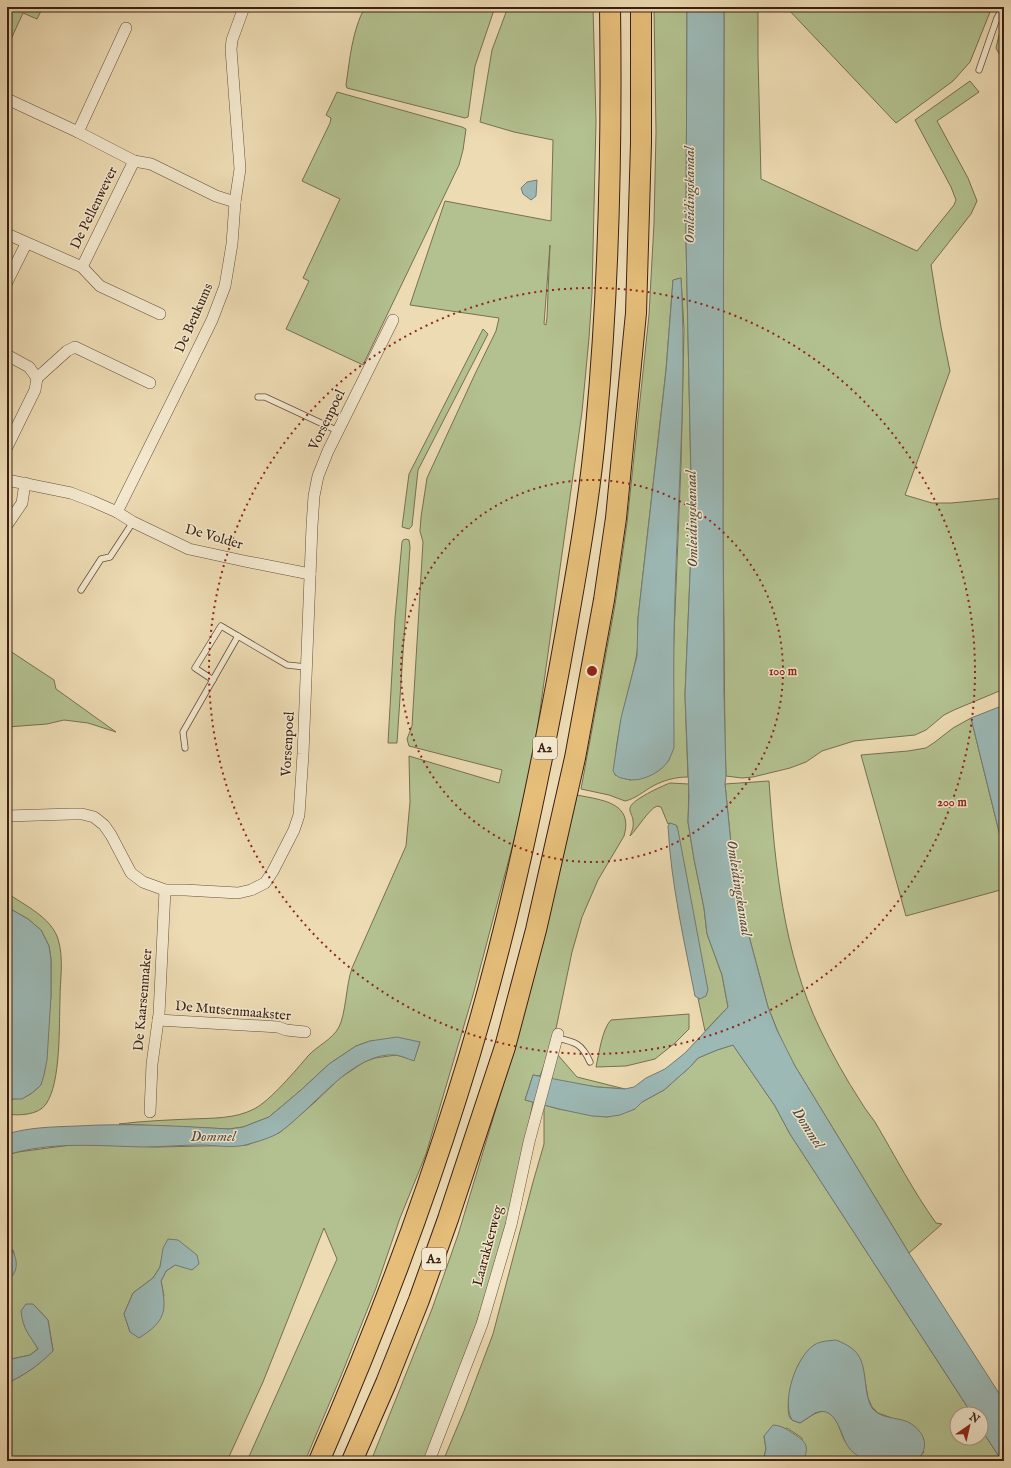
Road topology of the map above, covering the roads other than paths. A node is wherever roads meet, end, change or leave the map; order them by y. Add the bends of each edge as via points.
1 (244, 7) edge
2 (610, 7) edge
3 (641, 7) edge
4 (1003, 7) edge
5 (126, 28) dead end
6 (979, 70) dead end
7 (7, 99) edge
8 (78, 132) junction
9 (134, 161) junction
10 (235, 202) junction
11 (7, 234) edge
12 (26, 244) junction
13 (82, 267) junction
14 (7, 282) edge
15 (160, 314) dead end
16 (393, 320) dead end
17 (7, 355) edge
18 (38, 378) junction
19 (150, 383) dead end
20 (258, 397) dead end
21 (338, 431) junction
22 (7, 447) edge
23 (7, 480) edge
24 (25, 483) junction
25 (117, 512) junction
26 (133, 522) junction
27 (7, 525) edge
28 (310, 574) junction
29 (81, 590) dead end
30 (238, 636) junction
31 (306, 667) junction
32 (212, 680) junction
33 (185, 748) dead end
34 (7, 816) edge
35 (165, 890) junction
36 (158, 1020) junction
37 (305, 1032) dead end
38 (558, 1036) joint
39 (590, 1062) dead end
40 (150, 1112) dead end
41 (320, 1459) edge
42 (352, 1461) edge
43 (429, 1461) edge

1 - 10 street, De Beukums via 231,49 240,154
2 - 41 highway, A2 via 609,220 596,430 586,516 543,757 506,924 457,1096 420,1208 358,1372
3 - 42 highway, A2 via 642,143 636,313 616,518 575,758 536,930 505,1047 419,1300
4 - 6 lane
5 - 8 street
7 - 8 street, De Pellenwever
8 - 9 street, De Pellenwever
9 - 10 street, De Pellenwever via 151,164 216,196
9 - 13 street, De Pellenwever
10 - 25 street, De Beukums via 233,237 225,286 212,320
11 - 12 street, De Pellenwever
12 - 13 street, De Pellenwever
12 - 14 street
13 - 15 street, De Pellenwever via 100,286
16 - 21 street, Vorsenpoel
17 - 18 street via 28,367
18 - 19 street via 67,351 75,347
18 - 22 street via 36,390
20 - 21 lane via 265,397
21 - 28 street, Vorsenpoel via 318,476 314,496
23 - 24 street
24 - 25 street via 71,493
24 - 27 street via 22,503
25 - 26 street, De Volder
26 - 28 street, De Volder via 189,548 244,562
26 - 29 lane via 110,557 101,559
28 - 31 street, Vorsenpoel
30 - 31 lane via 287,665
30 - 32 lane
30 - 32 lane via 221,626 195,668
31 - 35 street, Vorsenpoel via 298,815 294,830 265,883 238,893
32 - 33 lane via 183,732
34 - 35 street, Vorsenpoel via 82,814 94,817 111,835 131,873 143,882
35 - 36 street, De Kaarsenmaker
36 - 37 street, De Mutsenmaakster
36 - 40 street, De Kaarsenmaker via 152,1064
38 - 39 lane via 574,1042 586,1053
38 - 43 street, Laarakkerweg via 482,1324

